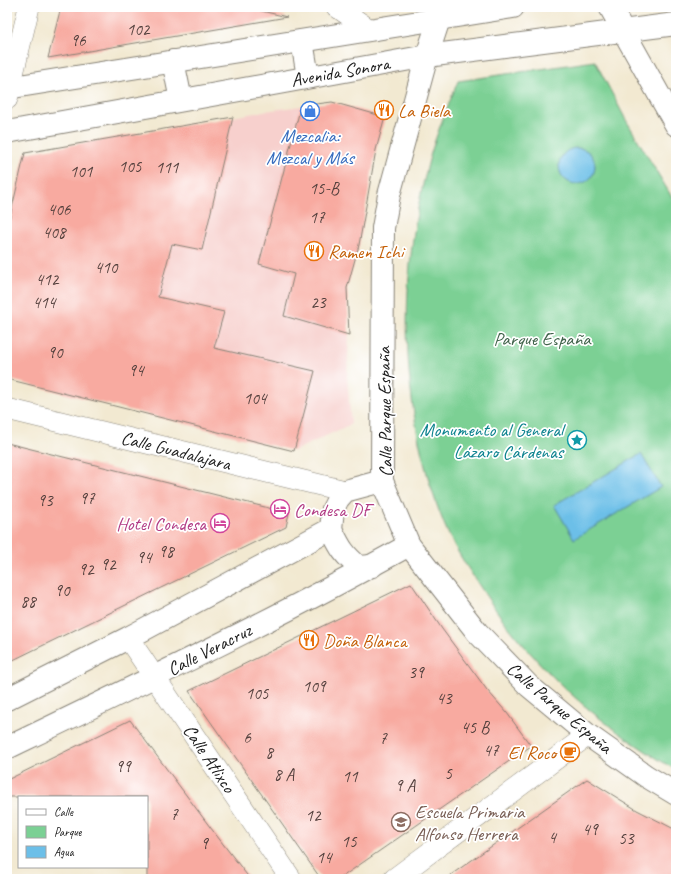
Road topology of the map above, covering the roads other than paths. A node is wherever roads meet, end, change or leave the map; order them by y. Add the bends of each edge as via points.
1 (29, 7) edge
2 (337, 7) edge
3 (513, 7) edge
4 (610, 7) edge
5 (441, 13) edge
6 (676, 24) edge
7 (370, 30) junction
8 (624, 31) junction
9 (302, 41) junction
10 (427, 56) junction
11 (173, 61) junction
12 (308, 77) junction
13 (8, 92) edge
14 (181, 100) junction
15 (676, 125) edge
16 (7, 132) edge
17 (7, 409) edge
18 (382, 481) junction
19 (345, 491) junction
20 (331, 529) junction
21 (409, 546) junction
22 (372, 566) junction
23 (128, 638) junction
24 (155, 676) junction
25 (7, 699) edge
26 (588, 735) junction
27 (7, 748) edge
28 (676, 794) edge
29 (291, 879) edge
30 (394, 879) edge

1 - 13 street
2 - 7 street
3 - 5 main road, Avenida Sonora
4 - 8 main road
5 - 7 main road, Avenida Sonora
5 - 10 main road, Calle Parque España
6 - 8 main road, Avenida Sonora
7 - 9 main road, Avenida Sonora
8 - 10 main road, Avenida Sonora
8 - 15 main road
9 - 11 main road, Avenida Sonora
9 - 12 main road
10 - 12 main road, Avenida Sonora
10 - 18 main road, Calle Parque España via 389,195 383,228
11 - 13 main road, Avenida Sonora
11 - 14 main road
12 - 14 main road, Avenida Sonora
14 - 16 main road, Avenida Sonora
17 - 19 street, Calle Guadalajara
18 - 19 main road
18 - 21 main road, Calle Parque España
19 - 20 main road via 333,509
20 - 22 main road via 342,552 360,567
20 - 23 main road
21 - 22 main road, Calle Veracruz
21 - 26 main road, Calle Parque España via 477,632 529,686
22 - 24 main road, Calle Veracruz
23 - 24 street, Calle Atlixco
23 - 25 main road
24 - 27 main road, Calle Veracruz
24 - 29 street, Calle Atlixco
26 - 28 main road, Calle Parque España
26 - 30 street

